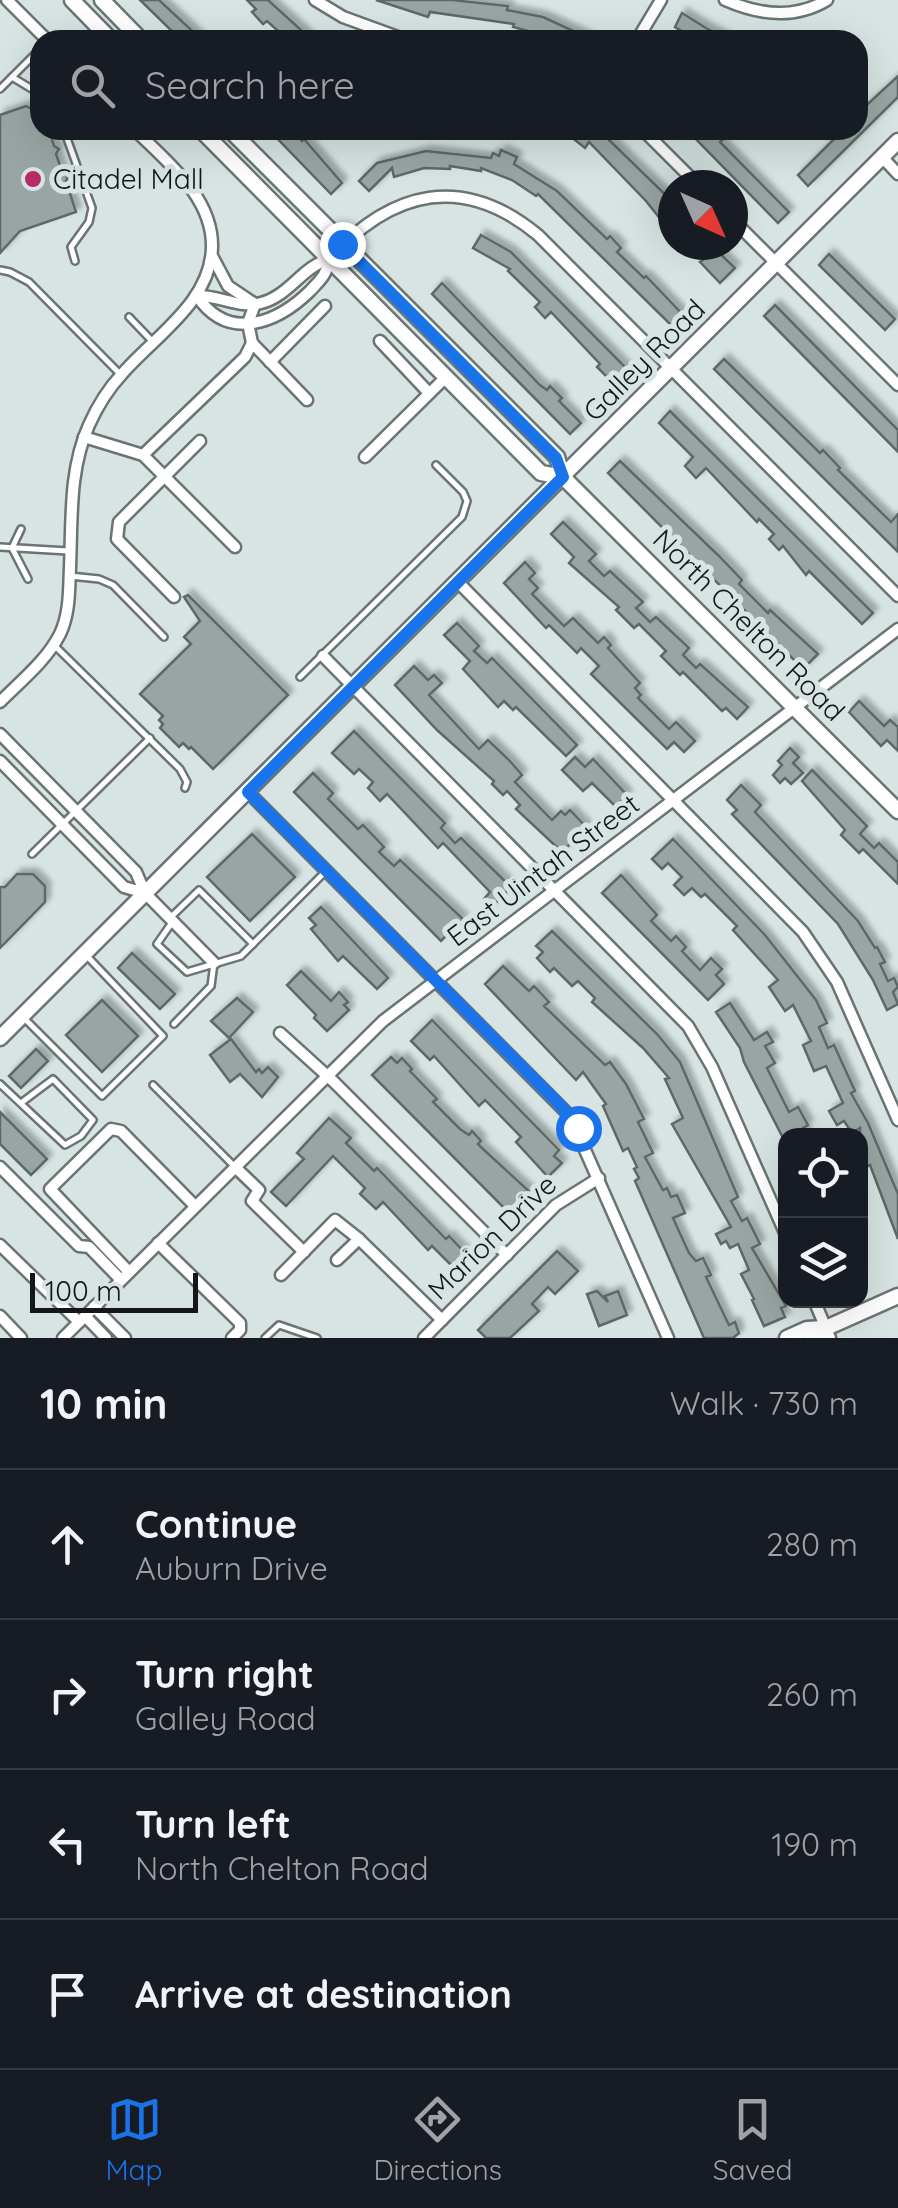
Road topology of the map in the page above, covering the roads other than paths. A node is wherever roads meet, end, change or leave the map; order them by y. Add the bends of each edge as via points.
1 (7, 0) edge
2 (72, 0) edge
3 (102, 0) edge
4 (316, 0) edge
5 (661, 0) edge
6 (725, 0) edge
7 (828, 0) edge
8 (37, 30) edge
9 (101, 30) edge
10 (131, 30) edge
11 (377, 30) edge
12 (642, 30) edge
13 (30, 59) edge
14 (12, 77) junction
15 (30, 88) edge
16 (0, 89) edge
17 (68, 140) edge
18 (145, 140) edge
19 (210, 140) edge
20 (240, 140) edge
21 (652, 140) edge
22 (898, 141) edge
23 (882, 157) junction
24 (683, 170) edge
25 (898, 174) edge
26 (748, 235) edge
27 (342, 244) junction
28 (212, 256) junction
29 (329, 259) junction
30 (75, 261) dead end
31 (776, 263) junction
32 (0, 270) edge
33 (197, 296) junction
34 (255, 304) junction
35 (325, 306) dead end
36 (129, 317) dead end
37 (248, 324) junction
38 (380, 341) dead end
39 (153, 342) junction
40 (252, 343) junction
41 (270, 362) junction
42 (671, 367) junction
43 (121, 375) junction
44 (445, 378) junction
45 (898, 384) edge
46 (430, 392) junction
47 (308, 400) dead end
48 (84, 437) junction
49 (200, 441) dead end
50 (143, 455) junction
51 (366, 456) dead end
52 (436, 465) dead end
53 (165, 477) junction
54 (563, 477) junction
55 (21, 529) dead end
56 (0, 547) edge
57 (235, 547) dead end
58 (12, 548) junction
59 (71, 552) junction
60 (70, 576) junction
61 (28, 579) dead end
62 (458, 582) junction
63 (898, 596) edge
64 (174, 597) dead end
65 (898, 629) edge
66 (164, 636) dead end
67 (54, 645) junction
68 (322, 656) junction
69 (300, 677) dead end
70 (352, 686) junction
71 (0, 702) edge
72 (796, 706) junction
73 (0, 734) edge
74 (150, 738) junction
75 (0, 761) edge
76 (185, 788) dead end
77 (248, 792) junction
78 (675, 798) junction
79 (76, 811) junction
80 (898, 811) edge
81 (62, 824) junction
82 (32, 854) dead end
83 (327, 870) junction
84 (555, 889) junction
85 (145, 893) junction
86 (171, 919) junction
87 (253, 944) junction
88 (85, 954) junction
89 (214, 963) junction
90 (436, 980) junction
91 (22, 1016) junction
92 (174, 1024) dead end
93 (3, 1030) edge
94 (280, 1033) dead end
95 (326, 1076) junction
96 (0, 1084) edge
97 (152, 1085) dead end
98 (20, 1103) junction
99 (898, 1120) edge
100 (0, 1166) edge
101 (235, 1167) junction
102 (600, 1178) junction
103 (195, 1206) junction
104 (779, 1218) edge
105 (359, 1239) junction
106 (158, 1243) junction
107 (0, 1245) edge
108 (304, 1252) junction
109 (507, 1255) junction
110 (337, 1260) dead end
111 (125, 1276) junction
112 (281, 1276) dead end
113 (898, 1296) edge
114 (94, 1307) junction
115 (817, 1308) edge
116 (0, 1316) edge
117 (82, 1319) junction
118 (442, 1320) junction
119 (828, 1333) edge
120 (21, 1338) edge
121 (63, 1338) edge
122 (106, 1338) edge
123 (125, 1338) edge
124 (232, 1338) edge
125 (265, 1338) edge
126 (317, 1338) edge
127 (424, 1338) edge
128 (668, 1338) edge
129 (788, 1338) edge
130 (812, 1338) edge

1 - 8 street
2 - 9 main road
3 - 10 main road
4 - 11 street
5 - 12 street
6 - 7 street via 764,14 801,12
13 - 14 lane
14 - 15 lane
14 - 16 lane
17 - 30 lane via 92,208 71,247
18 - 28 street via 203,207
19 - 29 main road, North Chelton Road
20 - 27 main road, North Chelton Road
21 - 24 street
22 - 23 main road, Galley Road
23 - 25 street
23 - 31 main road, Galley Road
26 - 31 street
27 - 29 street
27 - 42 street via 406,202 445,196 485,202 538,234
27 - 54 main road, North Chelton Road via 556,458
28 - 33 street
28 - 34 street via 228,286
29 - 34 street
29 - 37 street via 327,273 297,304 274,319
29 - 44 main road, North Chelton Road
31 - 42 main road, Galley Road
31 - 45 street
32 - 43 lane via 28,282
33 - 34 street
33 - 37 street via 212,314
33 - 39 street
34 - 37 street
35 - 41 street
36 - 39 lane
37 - 40 street
38 - 46 street
39 - 43 street
40 - 41 street
40 - 50 street
41 - 47 street
42 - 54 main road, Galley Road
42 - 63 street
43 - 48 street
44 - 46 street
44 - 54 main road, North Chelton Road via 541,473
46 - 51 street
48 - 50 street
48 - 59 street via 73,485
49 - 53 street
50 - 53 street
52 - 68 lane via 463,492 462,517
53 - 57 street
53 - 64 street via 119,522 117,539
54 - 62 main road, Galley Road
54 - 72 main road, North Chelton Road
55 - 58 lane
56 - 58 lane
58 - 59 lane
58 - 61 lane
59 - 60 street
60 - 66 lane via 113,585
60 - 67 street via 67,612
62 - 70 main road, Galley Road
62 - 78 street
65 - 72 street, East Uintah Street
67 - 71 street
67 - 74 lane
68 - 69 lane
68 - 70 street
70 - 77 main road, Galley Road
70 - 84 street
72 - 78 street, East Uintah Street
72 - 80 main road, North Chelton Road
73 - 79 street
74 - 76 lane via 180,769
74 - 79 lane
75 - 81 street
77 - 83 street
77 - 85 main road, Galley Road
78 - 84 street, East Uintah Street
78 - 99 street via 814,947
79 - 81 lane
79 - 85 street via 136,872
81 - 82 lane
81 - 85 street via 124,887
83 - 87 lane
83 - 90 street
84 - 90 street, East Uintah Street
84 - 104 street via 696,1037
85 - 86 street
85 - 88 main road, Galley Road
86 - 87 lane via 198,890
86 - 89 street
86 - 89 lane via 158,944 168,957 186,972
87 - 89 lane via 241,956
88 - 91 main road, Galley Road
88 - 91 lane via 163,1036 102,1096
89 - 92 lane via 211,986
90 - 95 street, East Uintah Street
90 - 102 street via 570,1116
91 - 93 main road, Galley Road
94 - 95 street
95 - 101 street, East Uintah Street
95 - 109 street
96 - 98 lane
97 - 101 lane
98 - 98 lane via 66,1145 92,1120 53,1079
100 - 111 street via 79,1246
101 - 103 street, East Uintah Street
101 - 108 street via 259,1190 252,1201
102 - 109 street, Marion Drive via 566,1196
102 - 128 street
103 - 106 street, East Uintah Street
103 - 111 street via 111,1128 50,1189
105 - 108 street via 335,1220
105 - 110 street
105 - 118 street
106 - 111 street, East Uintah Street
106 - 124 street via 240,1323
107 - 117 street
108 - 112 street
109 - 118 street, Marion Drive
111 - 114 street, East Uintah Street
113 - 119 main road
114 - 117 street, East Uintah Street
114 - 123 street
115 - 119 street
116 - 120 street
117 - 121 street, East Uintah Street
117 - 122 street
118 - 127 street, Marion Drive
119 - 129 main road via 807,1329
119 - 130 main road
125 - 126 lane via 278,1325

